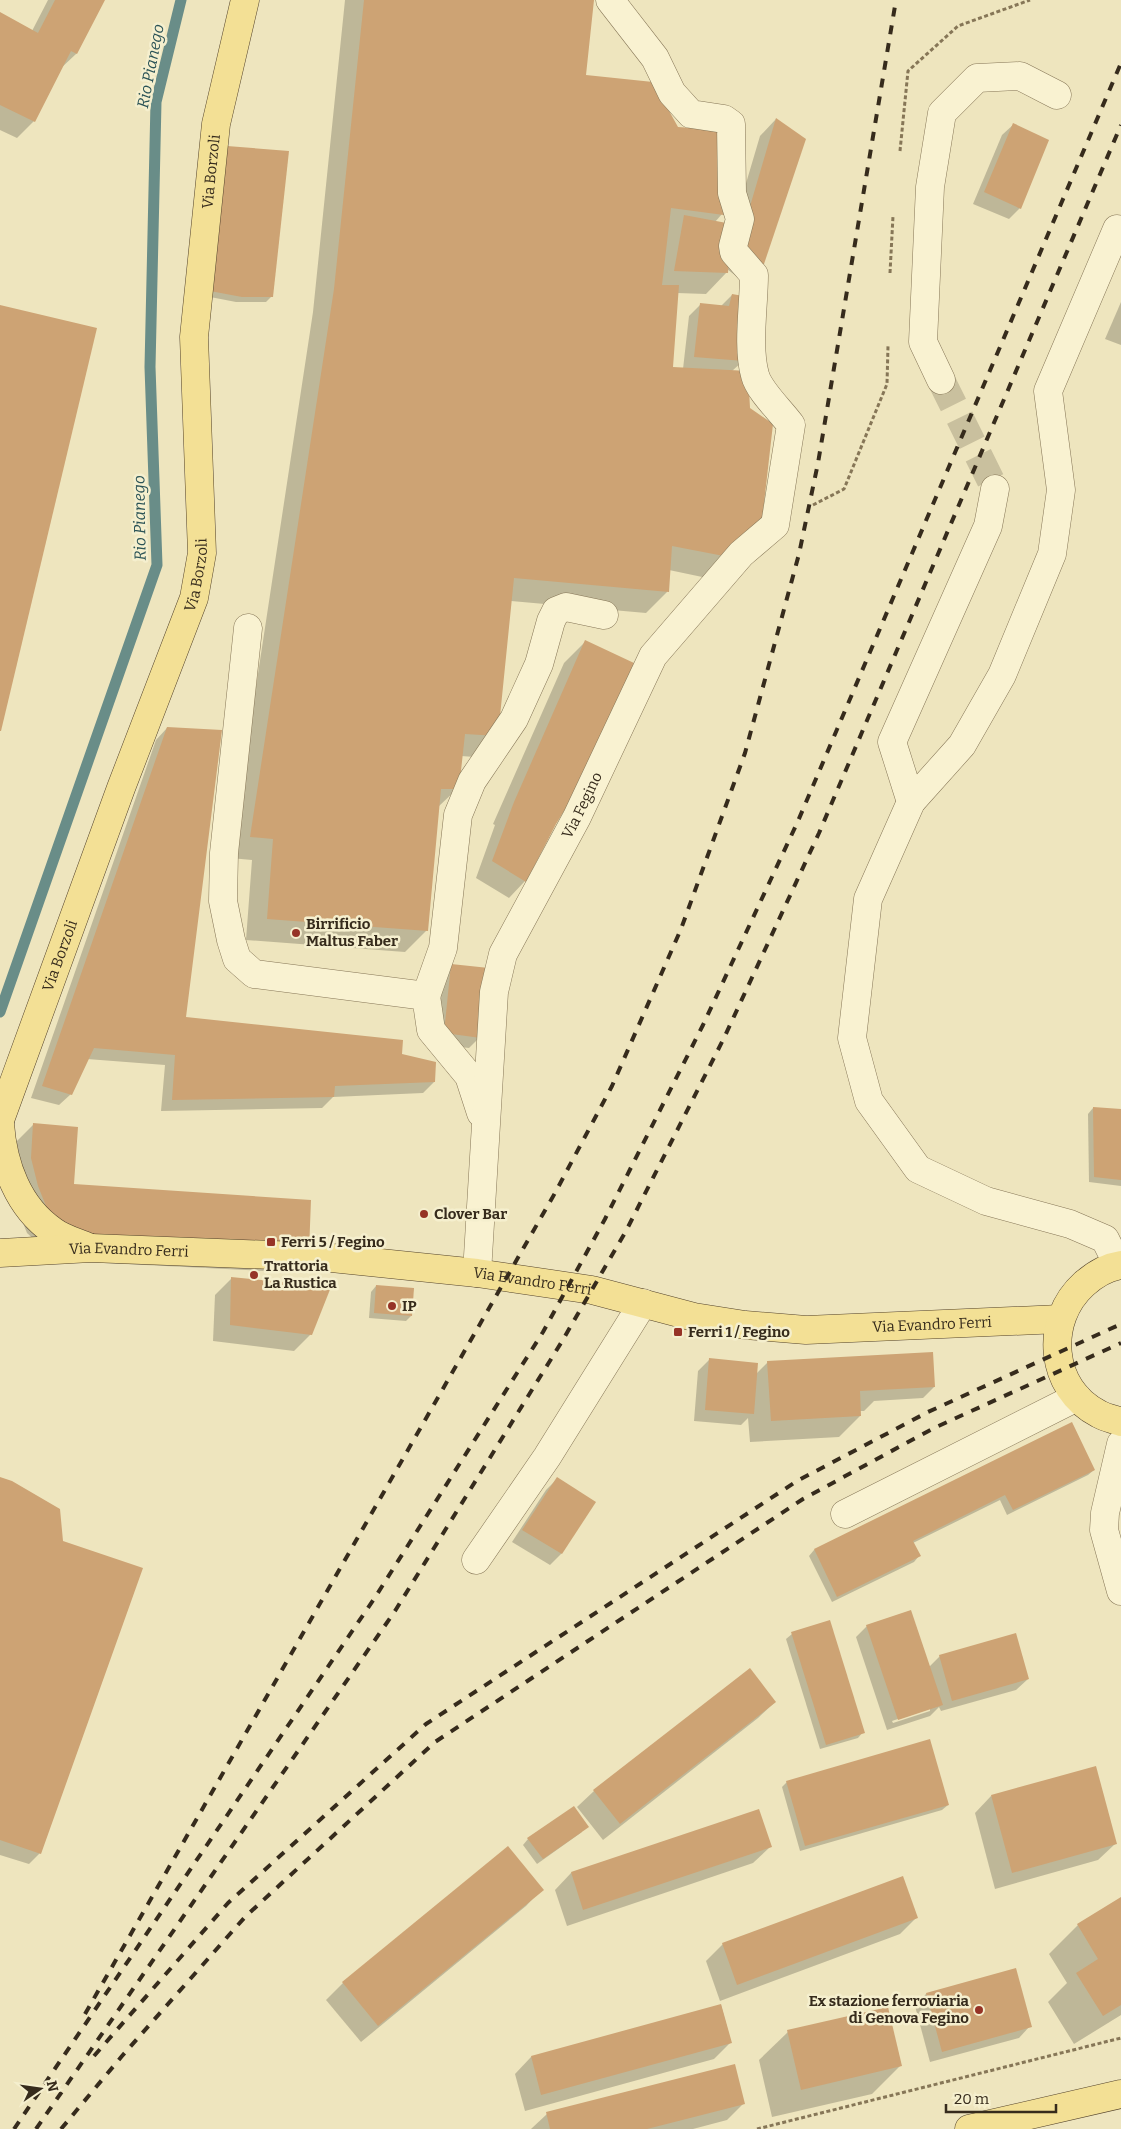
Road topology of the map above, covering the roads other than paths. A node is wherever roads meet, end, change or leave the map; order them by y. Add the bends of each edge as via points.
1 (245, 0) edge
2 (610, 0) edge
3 (1057, 95) dead end
4 (1117, 229) dead end
5 (941, 380) tunnel mouth
6 (995, 489) tunnel mouth
7 (604, 615) dead end
8 (248, 628) dead end
9 (911, 802) junction
10 (426, 996) junction
11 (0, 1120) edge
12 (0, 1124) edge
13 (486, 1129) junction
14 (91, 1248) junction
15 (0, 1253) edge
16 (1119, 1265) edge
17 (477, 1272) junction
18 (643, 1303) junction
19 (1060, 1319) junction
20 (1077, 1397) junction
21 (1121, 1422) edge
22 (1121, 1444) edge
23 (845, 1514) dead end
24 (476, 1560) dead end
25 (1121, 1591) edge
26 (1121, 2094) edge
27 (969, 2129) edge

1 - 11 main road, Via Borzoli via 216,124 194,337 202,553 194,598
2 - 13 street, Via Fegino via 656,58 672,93 691,114 732,124 732,192 740,219 733,246 734,252 754,275 752,330 755,376 791,425 774,525 741,554 653,656 576,818 503,954 494,992
3 - 5 street via 1020,76 977,78 942,113 930,187 923,342
4 - 9 street via 1048,392 1061,490 1052,554 998,683 962,745
6 - 9 street via 988,526 892,742
7 - 10 street via 566,607 556,611 539,664 514,719 472,781 458,815 442,948
8 - 10 street via 224,853 223,901 237,959 254,974
9 - 16 street via 868,899 852,1038 869,1101 918,1169 986,1201 1070,1224 1105,1239
10 - 13 street, Via Fegino via 431,1030 469,1076
12 - 14 main road via 6,1161 21,1197 36,1217 54,1232
13 - 17 street, Via Fegino
14 - 15 main road, Via Evandro Ferri
14 - 17 main road, Via Evandro Ferri via 322,1257
16 - 19 main road via 1094,1275 1074,1294
17 - 18 main road, Via Evandro Ferri via 592,1290
18 - 19 main road, Via Evandro Ferri via 694,1317 806,1330
18 - 24 street via 547,1457
19 - 20 main road via 1056,1346 1062,1373
20 - 21 main road via 1099,1414
20 - 23 street
22 - 25 street via 1104,1530
26 - 27 main road

